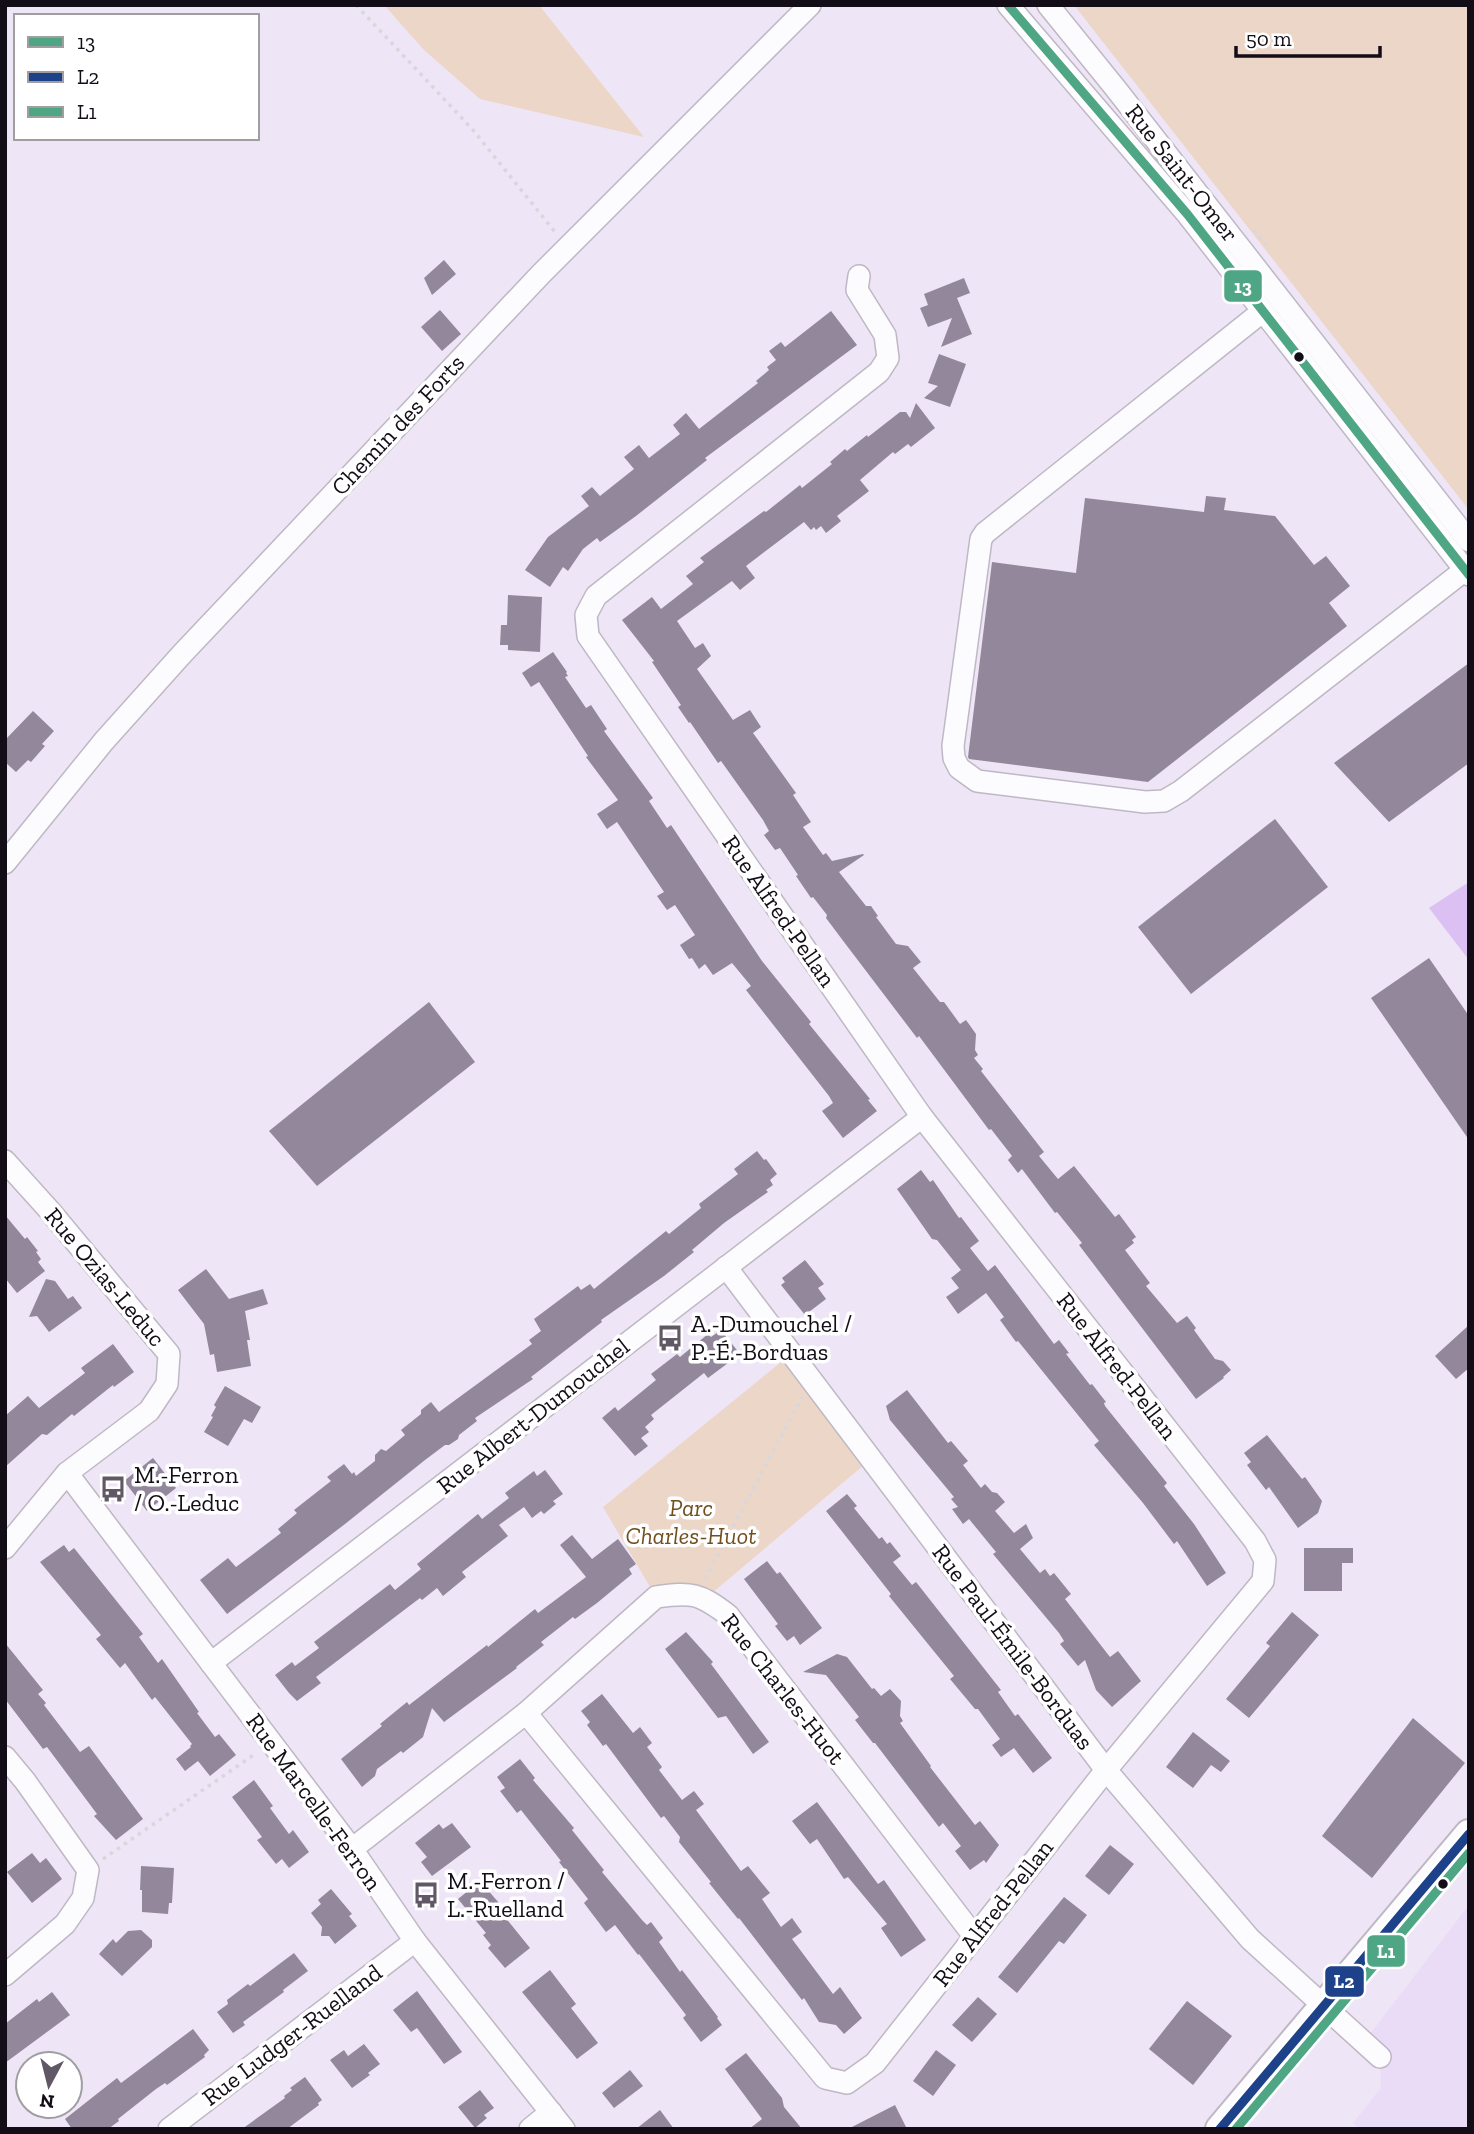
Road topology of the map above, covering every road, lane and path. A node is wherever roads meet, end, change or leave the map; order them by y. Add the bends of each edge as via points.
1 (356, 5) edge
2 (810, 5) edge
3 (1007, 5) edge
4 (1048, 5) edge
5 (569, 246) junction
6 (859, 276) dead end
7 (1263, 311) junction
8 (1469, 541) edge
9 (1467, 572) edge
10 (5, 863) edge
11 (922, 1117) junction
12 (5, 1161) edge
13 (726, 1268) junction
14 (811, 1380) junction
15 (67, 1473) junction
16 (5, 1548) edge
17 (695, 1596) junction
18 (211, 1663) junction
19 (526, 1713) junction
20 (271, 1743) junction
21 (5, 1757) edge
22 (1107, 1770) junction
23 (1469, 1833) edge
24 (352, 1849) junction
25 (88, 1870) junction
26 (974, 1936) junction
27 (415, 1941) junction
28 (5, 1975) edge
29 (1323, 2007) junction
30 (1380, 2057) dead end
31 (558, 2121) edge
32 (169, 2129) edge
33 (530, 2129) edge
34 (1220, 2129) edge

1 - 5 path via 473,130
2 - 5 street, Chemin des Forts
3 - 7 street, Rue Saint-Omer via 1188,215
4 - 8 street, Rue Saint-Omer
5 - 10 street, Chemin des Forts via 181,654
6 - 11 street, Rue Alfred-Pellan via 857,290 885,335 888,358 879,372 596,596 586,615 588,636
7 - 9 street, Rue Saint-Omer
7 - 9 street via 981,539 953,746 959,768 977,780 1003,785 1164,801
11 - 13 street, Rue Albert-Dumouchel
11 - 22 street, Rue Alfred-Pellan via 1255,1541 1265,1560 1263,1581
12 - 15 street, Rue Ozias-Leduc via 169,1354 167,1384 149,1411
13 - 14 street, Rue Paul-Émile-Borduas
13 - 18 street, Rue Albert-Dumouchel
14 - 17 path
14 - 22 street, Rue Paul-Émile-Borduas
15 - 16 street, Rue Ozias-Leduc
15 - 18 street, Rue Marcelle-Ferron
17 - 19 street, Rue Charles-Huot via 656,1597
17 - 26 street, Rue Charles-Huot via 706,1598 728,1615
18 - 20 street, Rue Marcelle-Ferron
19 - 24 street, Rue Charles-Huot
19 - 26 street, Rue Alfred-Pellan via 825,2078 847,2083 875,2063
20 - 24 street, Rue Marcelle-Ferron
20 - 25 path
21 - 25 street
22 - 26 street, Rue Alfred-Pellan
22 - 29 street, Rue Paul-Émile-Borduas via 1250,1939
23 - 29 main road
24 - 27 street, Rue Marcelle-Ferron
25 - 28 street via 83,1898 65,1924
27 - 31 street, Rue Marcelle-Ferron
27 - 32 street, Rue Ludger-Ruelland
29 - 30 street, Rue Paul-Émile-Borduas
29 - 34 main road
31 - 33 street

